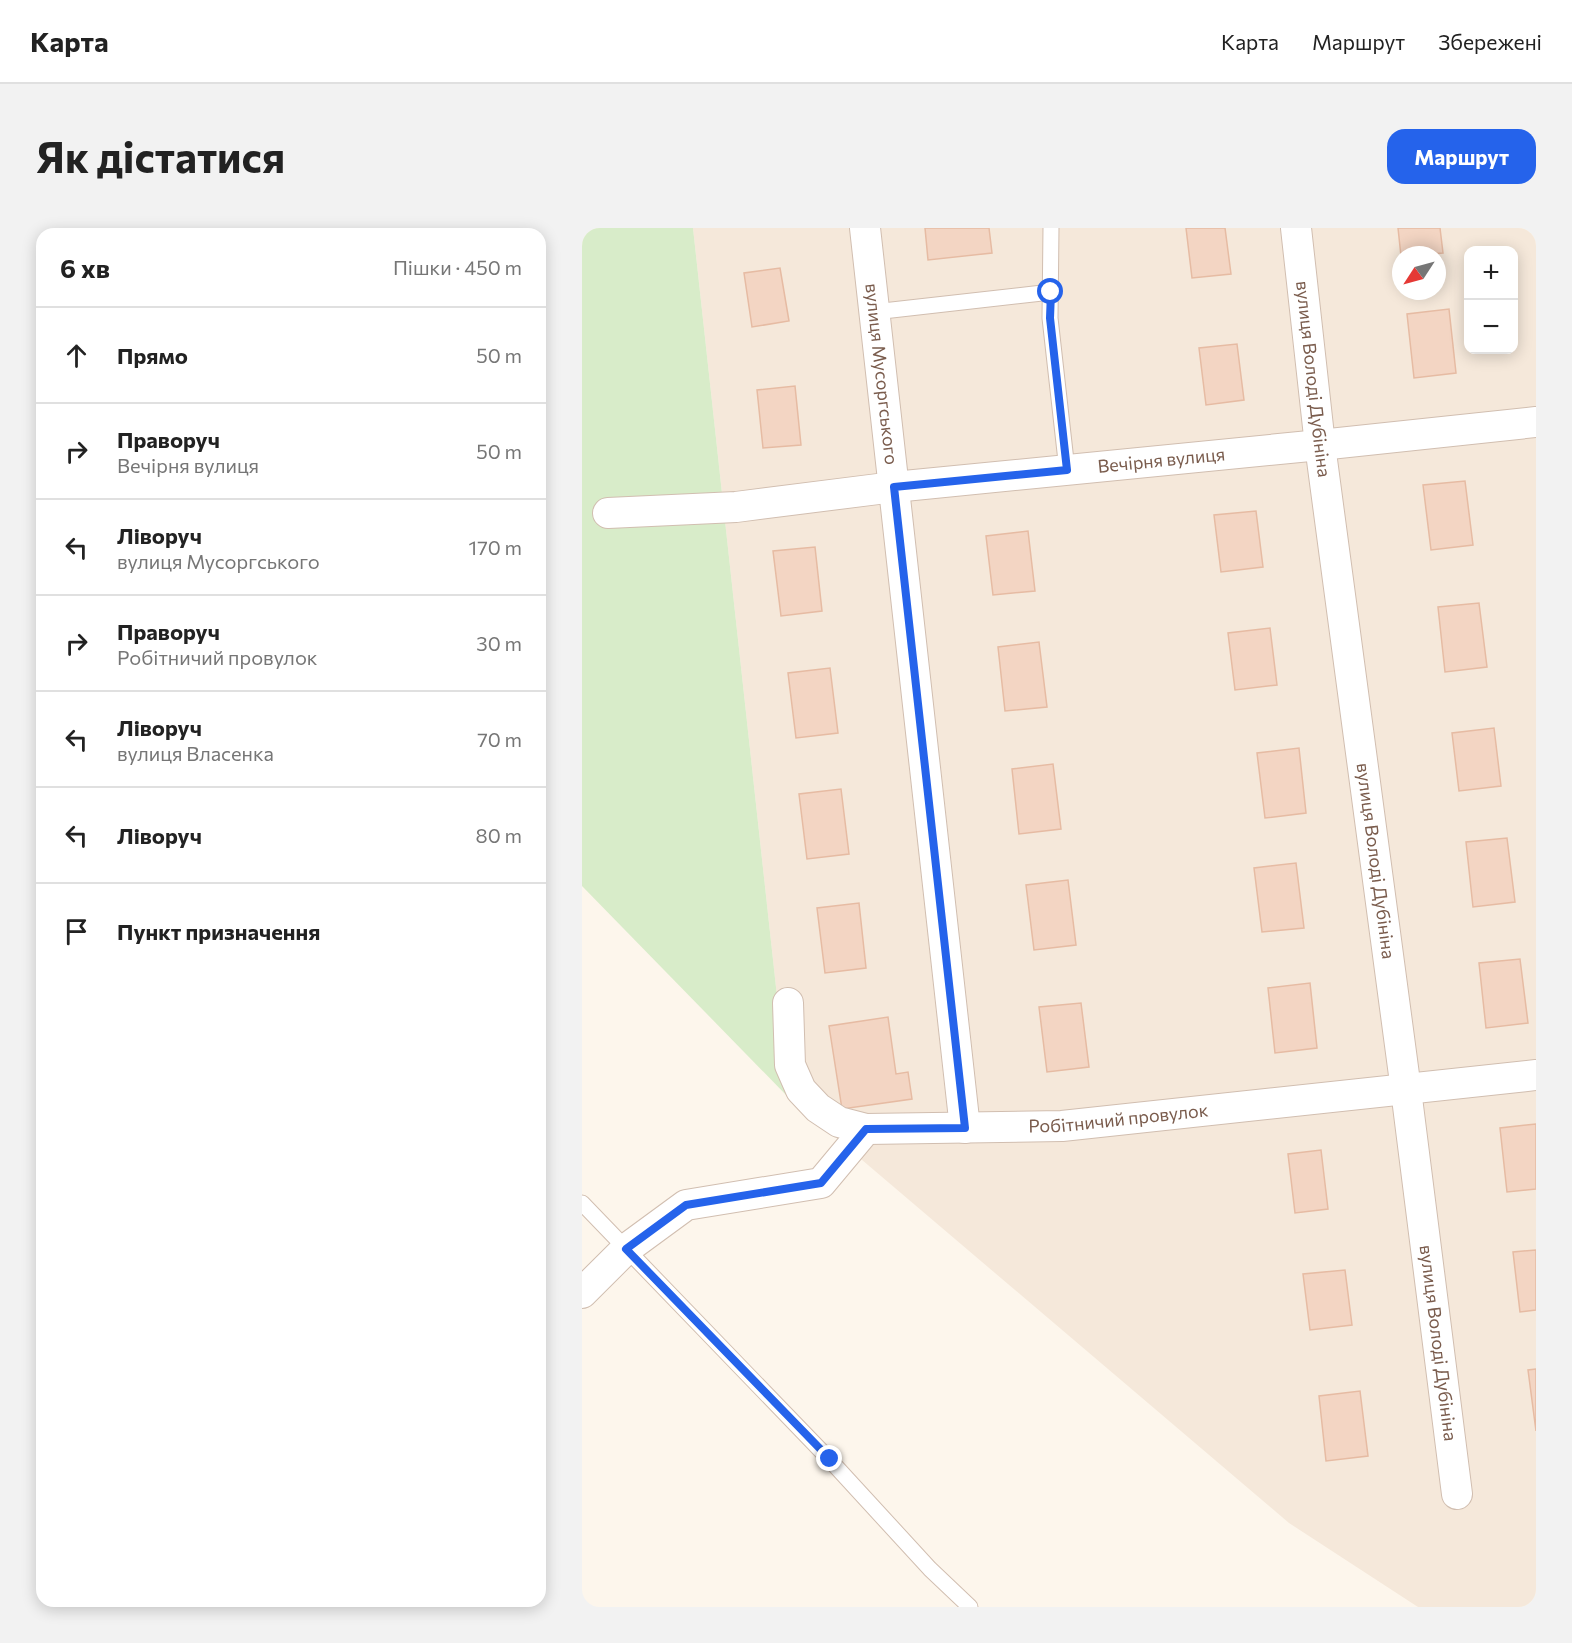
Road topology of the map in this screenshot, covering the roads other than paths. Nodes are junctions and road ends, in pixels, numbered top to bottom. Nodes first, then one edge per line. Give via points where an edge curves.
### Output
1 (865, 228) edge
2 (1051, 228) edge
3 (1296, 228) edge
4 (1051, 292) junction
5 (874, 312) junction
6 (1536, 422) edge
7 (1320, 445) junction
8 (1067, 470) junction
9 (894, 487) junction
10 (608, 513) dead end
11 (788, 1003) dead end
12 (1536, 1075) edge
13 (1406, 1090) junction
14 (965, 1128) junction
15 (866, 1129) junction
16 (582, 1203) edge
17 (626, 1249) junction
18 (582, 1293) edge
19 (1457, 1494) dead end
20 (970, 1607) edge

1 - 5 street, вулиця Мусоргського
2 - 4 lane
3 - 7 street, вулиця Володі Дубініна
4 - 5 lane
4 - 8 lane via 1050,318
5 - 9 street, вулиця Мусоргського
6 - 7 street, Вечірня вулиця
7 - 8 street, Вечірня вулиця
7 - 13 street, вулиця Володі Дубініна
8 - 9 street, Вечірня вулиця
9 - 10 street, Вечірня вулиця via 735,507
9 - 14 street, вулиця Мусоргського
11 - 15 street, Робітничий провулок via 790,1065 801,1090 839,1122
12 - 13 street, Робітничий провулок
13 - 14 street, Робітничий провулок via 1062,1126
13 - 19 street, вулиця Володі Дубініна
14 - 15 street, Робітничий провулок
15 - 17 street via 821,1183 686,1205
16 - 17 lane
17 - 18 street
17 - 20 lane

